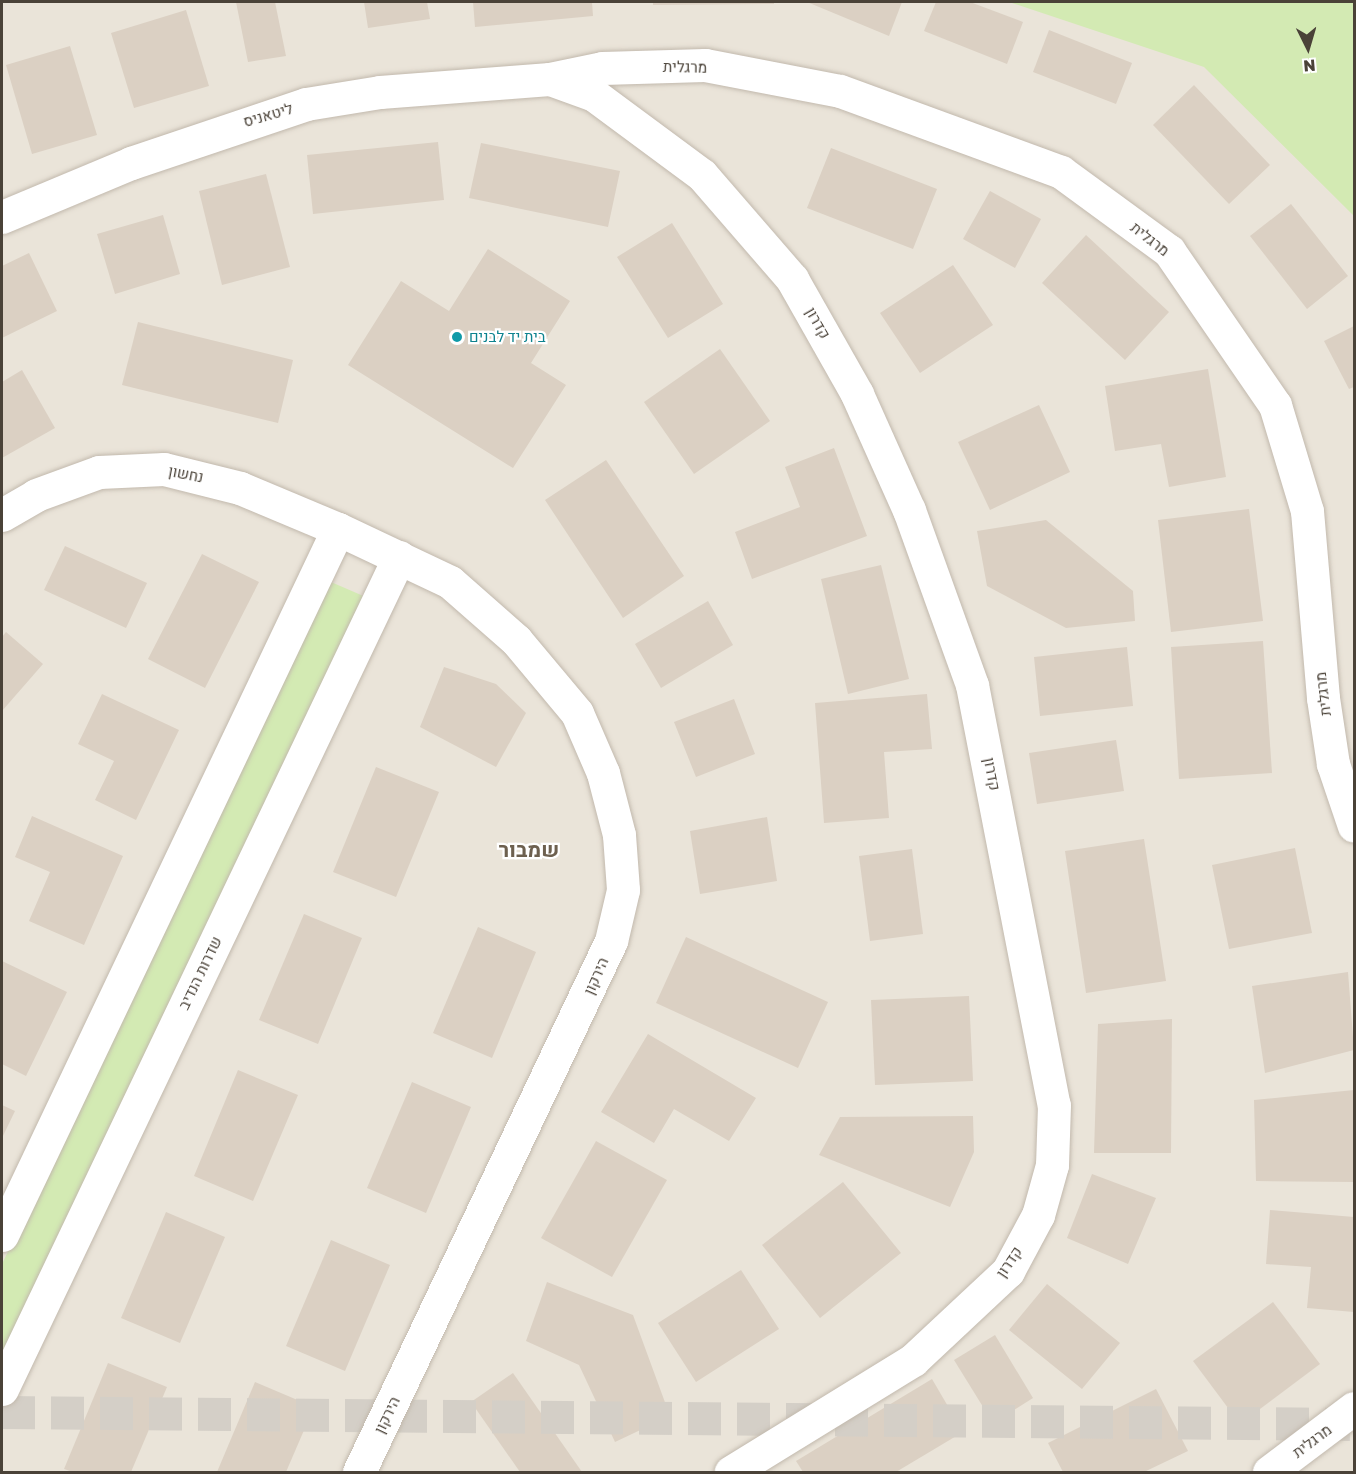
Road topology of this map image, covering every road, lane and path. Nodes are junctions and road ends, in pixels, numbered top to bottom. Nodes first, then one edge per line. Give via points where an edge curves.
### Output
1 (550, 79) junction
2 (2, 217) edge
3 (2, 514) edge
4 (338, 529) junction
5 (368, 542) joint
6 (399, 557) junction
7 (1354, 826) edge
8 (2, 1235) edge
9 (2, 1389) edge
10 (1354, 1408) edge
11 (359, 1473) edge
12 (731, 1473) edge
13 (1269, 1473) edge

1 - 2 street, ליטאניס via 380,92 306,104 131,163
1 - 7 street, מרגלית via 602,68 705,65 840,91 1061,172 1169,251 1275,405 1307,511 1324,709 1333,765
1 - 12 street, קדרון via 594,94 702,175 792,279 857,394 944,596 972,685 1054,1105 1052,1165 1038,1215 1008,1270 914,1360
3 - 4 street, נחשון via 36,495 99,472 164,469 240,488
4 - 5 street, נחשון
4 - 8 street
5 - 6 street, הירקון
6 - 9 street, שדרות הנדיב
6 - 11 street, הירקון via 450,582 516,640 577,713 603,773 619,835 623,890 612,941 595,979
10 - 13 street, מרגלית

